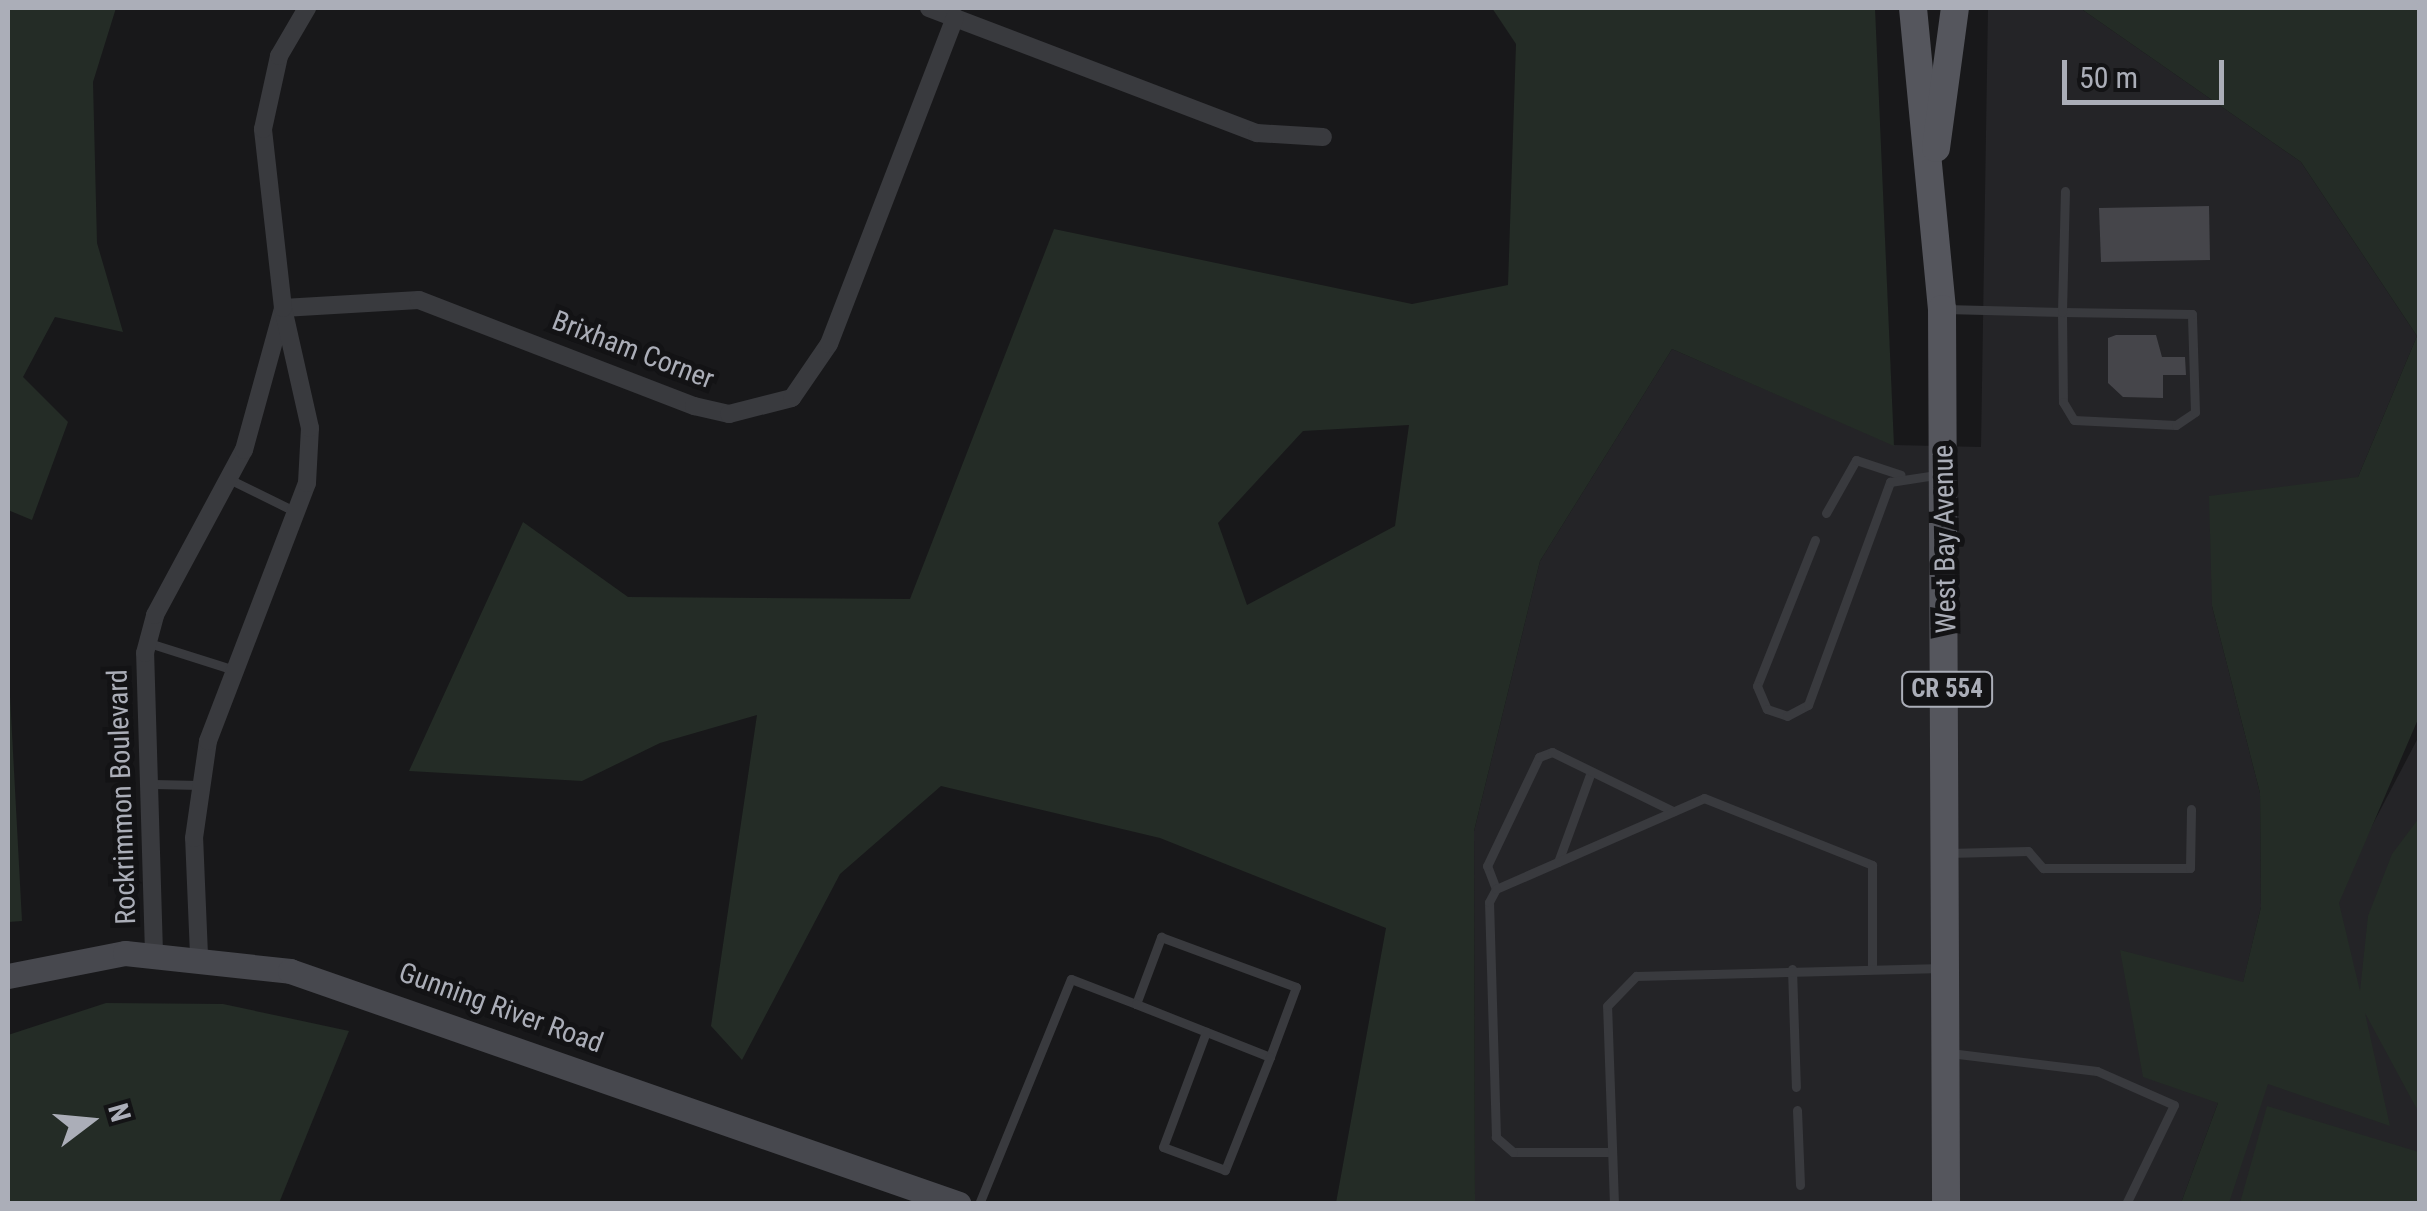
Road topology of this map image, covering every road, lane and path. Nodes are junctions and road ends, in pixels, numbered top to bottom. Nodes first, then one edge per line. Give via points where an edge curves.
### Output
1 (307, 8) edge
2 (929, 8) edge
3 (1913, 8) edge
4 (1955, 8) edge
5 (955, 17) junction
6 (1323, 137) dead end
7 (1932, 174) junction
8 (2065, 191) dead end
9 (282, 308) junction
10 (1942, 309) junction
11 (2062, 312) junction
12 (1901, 475) junction
13 (1944, 475) junction
14 (228, 479) junction
15 (1826, 512) dead end
16 (298, 513) junction
17 (1815, 540) dead end
18 (148, 642) junction
19 (237, 671) junction
20 (1592, 772) junction
21 (152, 784) junction
22 (200, 785) junction
23 (2191, 809) dead end
24 (1673, 812) junction
25 (1948, 853) junction
26 (1558, 862) junction
27 (1496, 889) junction
28 (154, 953) junction
29 (199, 955) junction
30 (1792, 968) junction
31 (1872, 968) junction
32 (1948, 968) junction
33 (8, 976) edge
34 (1136, 1004) junction
35 (1206, 1032) junction
36 (1947, 1053) junction
37 (1270, 1057) junction
38 (1796, 1087) dead end
39 (1797, 1110) dead end
40 (1612, 1152) junction
41 (1800, 1185) dead end
42 (959, 1204) edge
43 (979, 1204) edge
44 (1614, 1204) edge
45 (1946, 1204) edge
46 (2126, 1204) edge

1 - 9 street, Rockrimmon Boulevard via 279,56 263,129
2 - 5 street
3 - 7 main road, West Bay Avenue / CR 554
4 - 7 main road, West Bay Avenue / CR 554
5 - 6 street via 1257,133
5 - 9 street, Brixham Corner via 829,344 792,398 729,414 694,406 418,300
7 - 10 main road, West Bay Avenue / CR 554
8 - 11 lane
9 - 14 street, Rockrimmon Boulevard via 266,387
9 - 16 street, Rockrimmon Boulevard via 310,428
10 - 11 lane
10 - 13 main road, West Bay Avenue / CR 554
11 - 11 lane via 2062,402 2074,420 2186,421 2198,396 2198,328 2180,308
12 - 13 lane
12 - 15 lane via 1856,460
12 - 17 lane via 1885,492 1808,705 1786,716 1766,708 1758,686
13 - 25 main road, West Bay Avenue / CR 554
14 - 16 lane
14 - 18 street, Rockrimmon Boulevard
16 - 19 street, Rockrimmon Boulevard
18 - 19 lane
18 - 21 street, Rockrimmon Boulevard
19 - 22 street, Rockrimmon Boulevard
20 - 24 lane
20 - 26 lane
20 - 27 lane via 1552,752 1539,757 1487,866
21 - 22 lane
21 - 28 street, Rockrimmon Boulevard
22 - 29 street, Rockrimmon Boulevard
23 - 25 lane via 2190,868 2043,868 2028,851
24 - 26 lane
24 - 31 lane via 1704,798 1872,866
25 - 32 main road, West Bay Avenue / CR 554
26 - 27 lane
27 - 40 lane via 1489,902 1496,1138 1513,1152
28 - 29 street, Gunning River Road
28 - 33 street, Gunning River Road
29 - 42 street, Gunning River Road via 364,991
30 - 31 lane
30 - 38 lane
30 - 40 lane via 1658,969 1620,988 1606,1020
31 - 32 lane
32 - 36 main road, West Bay Avenue / CR 554
34 - 35 lane
34 - 37 lane via 1162,937 1296,986
34 - 43 lane via 1072,979
35 - 37 lane
35 - 37 lane via 1162,1147 1225,1170
36 - 45 main road, West Bay Avenue / CR 554
36 - 46 lane via 2097,1072 2174,1105
39 - 41 lane
40 - 44 lane

